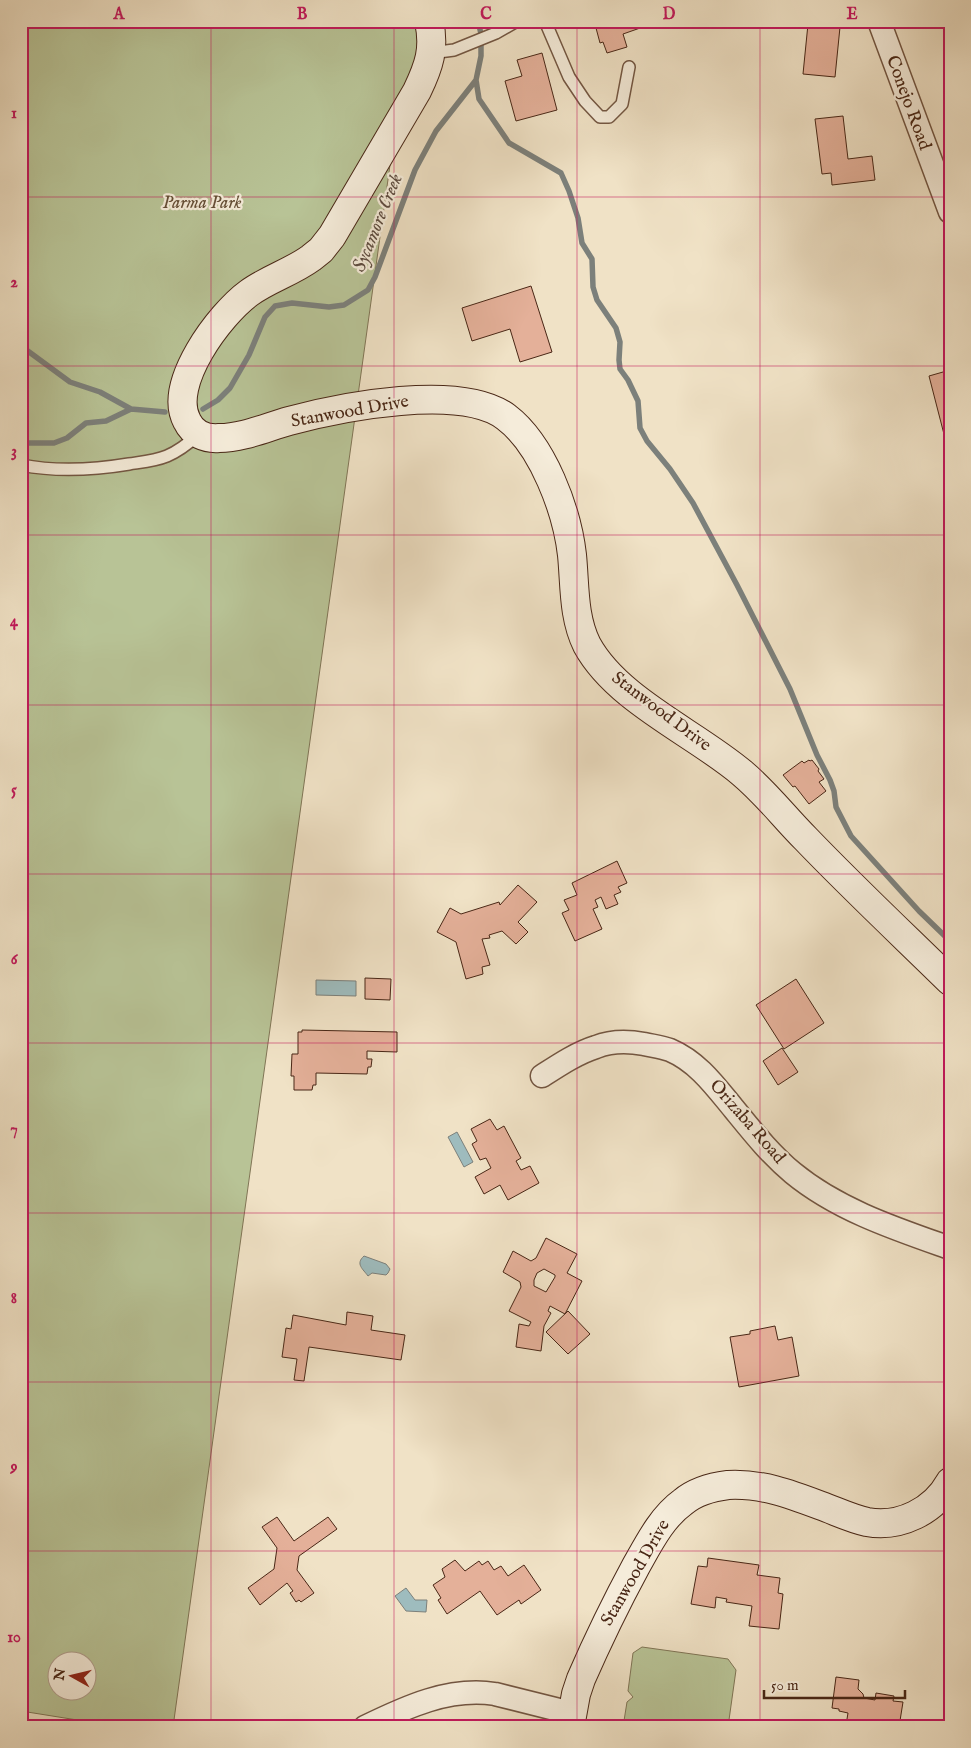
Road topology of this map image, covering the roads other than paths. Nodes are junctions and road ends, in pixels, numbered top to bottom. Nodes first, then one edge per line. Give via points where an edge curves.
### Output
1 (429, 21) edge
2 (517, 21) edge
3 (545, 21) edge
4 (878, 21) edge
5 (442, 51) junction
6 (629, 67) dead end
7 (950, 212) edge
8 (199, 434) junction
9 (21, 465) edge
10 (950, 981) edge
11 (542, 1076) dead end
12 (950, 1248) edge
13 (950, 1482) edge
14 (570, 1720) edge
15 (365, 1727) edge

1 - 5 main road via 432,41
2 - 5 lane via 496,33
3 - 6 lane via 569,76 600,117 609,117 622,104
4 - 7 street, Conejo Road
5 - 8 main road via 425,73 326,244 302,265 245,296 228,311 202,347 188,379 183,405 187,421
8 - 9 lane via 174,452 149,461 68,470
8 - 10 main road, Stanwood Drive via 208,438 226,438 314,415 419,400 476,403 508,418 533,448 555,492 572,554 580,627 598,662 634,696 758,787
11 - 12 street, Orizaba Road via 582,1052 609,1043 637,1042 669,1050 708,1077 763,1145 794,1174 861,1214
13 - 14 main road, Stanwood Drive via 929,1507 910,1517 885,1523 866,1522 791,1494 754,1486 720,1486 691,1496 670,1513 624,1588 588,1664
14 - 15 street via 484,1692 456,1693 422,1702

